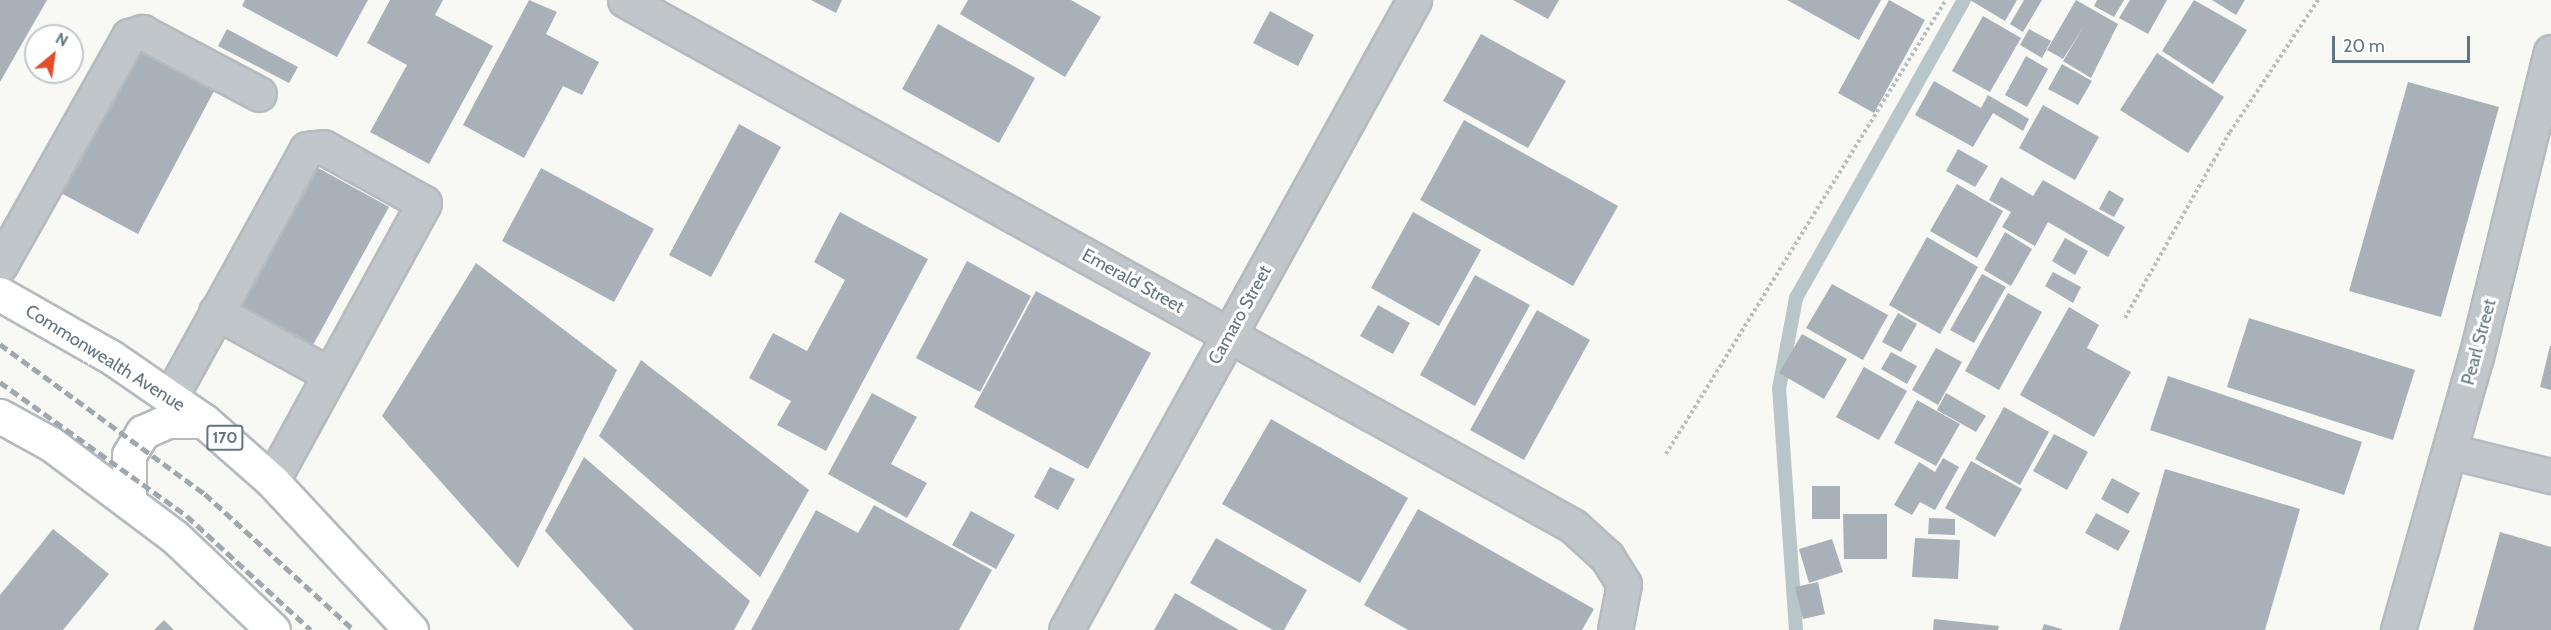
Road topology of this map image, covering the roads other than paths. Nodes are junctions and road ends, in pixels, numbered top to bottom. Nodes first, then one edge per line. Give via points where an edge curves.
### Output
1 (625, 0) edge
2 (1414, 0) edge
3 (2551, 52) edge
4 (259, 94) dead end
5 (0, 265) edge
6 (0, 294) edge
7 (216, 312) junction
8 (1230, 334) junction
9 (133, 372) junction
10 (330, 374) junction
11 (171, 396) junction
12 (0, 416) edge
13 (204, 421) junction
14 (2448, 451) junction
15 (66, 455) junction
16 (2551, 476) edge
17 (272, 481) junction
18 (129, 502) junction
19 (273, 630) edge
20 (411, 630) edge
21 (1066, 630) edge
22 (1615, 630) edge
23 (2398, 630) edge

1 - 8 street, Emerald Street
2 - 8 street, Camaro Street
3 - 14 street, Pearl Street
4 - 5 street via 142,32 129,36
6 - 9 main road, Commonwealth Avenue / 170
7 - 10 street
7 - 10 street via 307,149 323,147 424,203
7 - 11 street
8 - 21 street, Camaro Street
8 - 22 street, Emerald Street via 1573,526 1606,557 1624,584
9 - 11 main road, Commonwealth Avenue / 170
9 - 15 main road via 142,401 132,432 105,452
10 - 17 street
11 - 13 main road, Commonwealth Avenue / 170
12 - 15 main road
13 - 17 main road, Commonwealth Avenue / 170
13 - 18 main road via 168,421 143,432 129,455
14 - 16 street
14 - 23 street, Pearl Street
15 - 18 main road
17 - 20 main road, Commonwealth Avenue / 170
18 - 19 main road via 207,565

